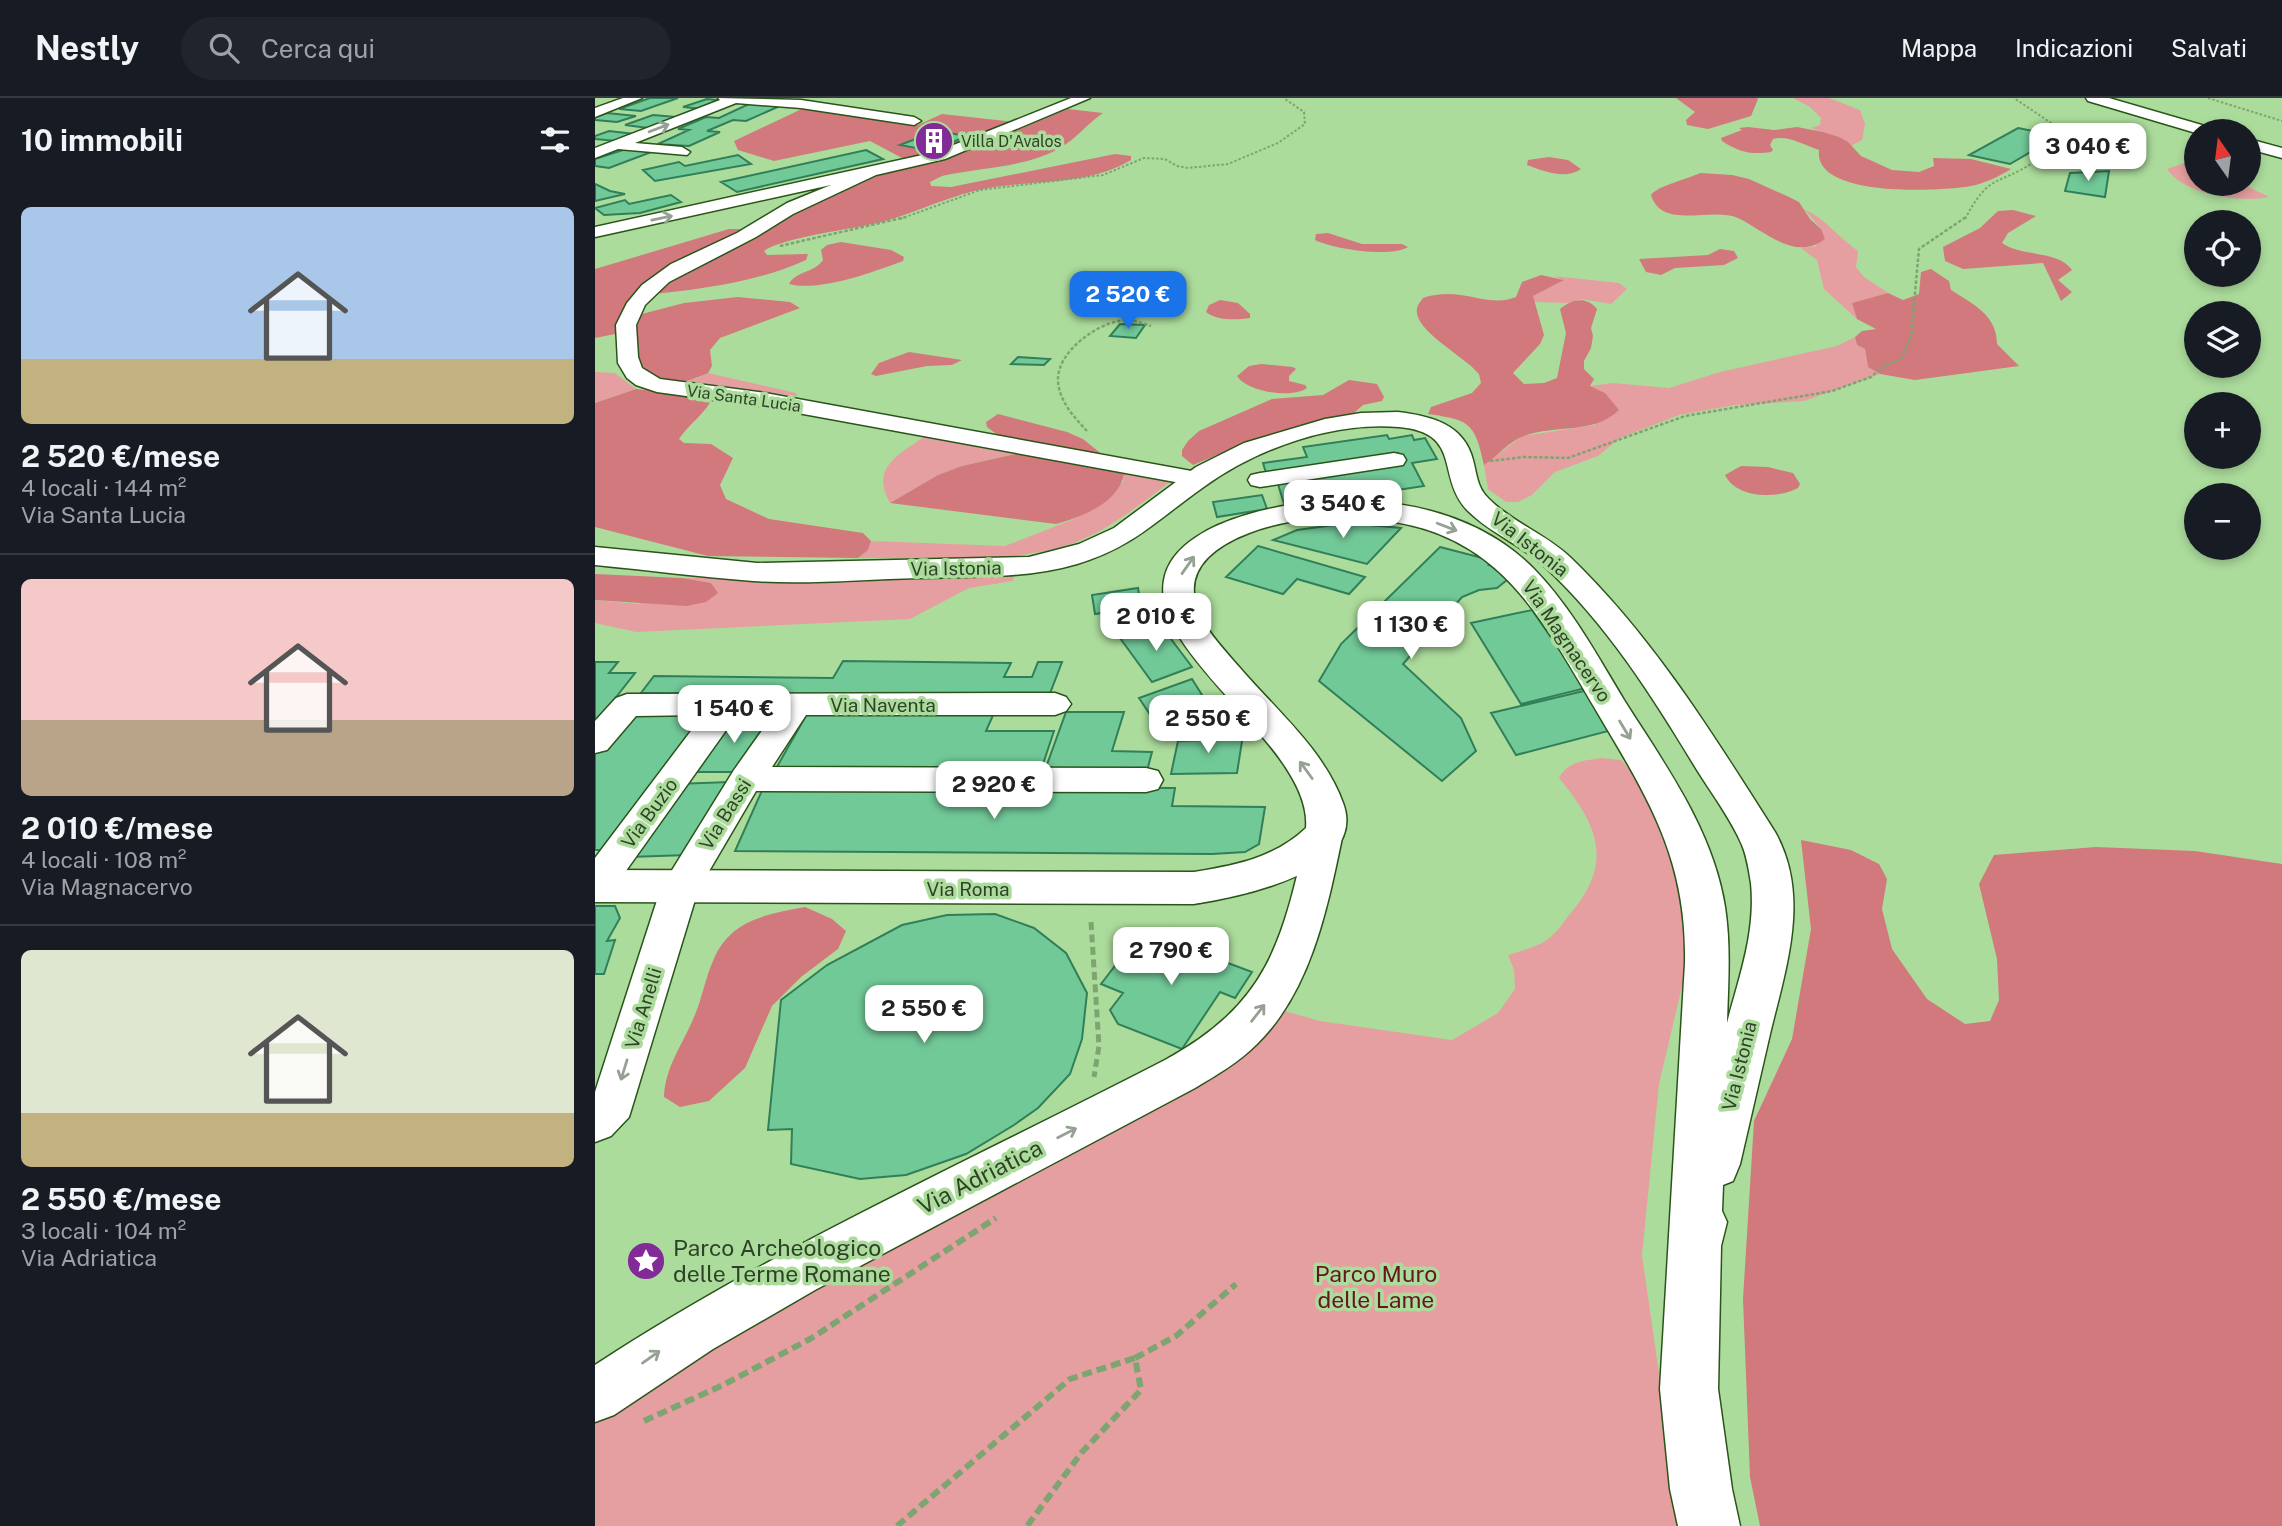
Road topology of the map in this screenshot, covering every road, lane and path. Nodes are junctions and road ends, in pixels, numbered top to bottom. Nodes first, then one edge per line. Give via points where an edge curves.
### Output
1 (635, 98) edge
2 (725, 98) edge
3 (1083, 98) edge
4 (2014, 98) edge
5 (2093, 98) edge
6 (2208, 98) edge
7 (734, 99) edge
8 (1285, 99) edge
9 (807, 101) edge
10 (595, 113) edge
11 (914, 121) dead end
12 (2282, 121) edge
13 (2184, 125) edge
14 (595, 143) edge
15 (615, 145) junction
16 (2261, 147) edge
17 (682, 152) dead end
18 (595, 153) edge
19 (2282, 153) edge
20 (870, 171) junction
21 (595, 220) edge
22 (617, 228) junction
23 (595, 232) edge
24 (775, 247) dead end
25 (1151, 326) dead end
26 (1394, 460) dead end
27 (1112, 464) junction
28 (1197, 478) junction
29 (1260, 480) dead end
30 (1471, 497) junction
31 (595, 543) edge
32 (595, 556) edge
33 (656, 561) junction
34 (1055, 704) dead end
35 (727, 706) junction
36 (796, 706) junction
37 (595, 742) edge
38 (746, 779) junction
39 (1146, 780) dead end
40 (1325, 833) junction
41 (1245, 879) junction
42 (595, 886) edge
43 (680, 888) junction
44 (1089, 890) junction
45 (1307, 906) junction
46 (1099, 1046) dead end
47 (595, 1121) edge
48 (1000, 1216) dead end
49 (1695, 1246) junction
50 (1236, 1284) dead end
51 (1135, 1358) junction
52 (595, 1396) edge
53 (634, 1425) dead end
54 (897, 1526) edge
55 (1027, 1526) edge
56 (1709, 1526) edge

1 - 10 street
2 - 7 street
3 - 20 street, Via Santa Lucia via 959,150
4 - 30 path via 2069,135 2033,163 1996,179 1979,192 1964,221 1919,249 1911,337 1901,359 1871,377 1832,391 1685,416 1567,458 1493,459 1476,479 1482,492
5 - 13 street
6 - 12 path
7 - 9 street
15 -> 7 street
8 - 24 path via 1304,112 1305,124 1277,144 1235,162 1188,168 1148,157 1103,175 981,190 895,220
9 - 11 street
14 - 15 street
15 - 17 street
15 - 18 street
16 - 19 street
22 -> 20 street, Via Santa Lucia
20 - 27 street, Via Santa Lucia via 787,210 657,283 627,320 631,372 657,386 765,400
21 - 22 street
22 - 23 street, Via Santa Lucia
25 - 27 path via 1121,321 1100,325 1077,344 1061,366 1058,378 1068,409 1112,457
26 - 29 street
27 - 28 street, Via Santa Lucia
28 - 30 street, Via Istonia via 1290,436 1366,421 1402,420 1431,426 1446,436 1460,457
28 - 33 street, Via Istonia via 1126,533 1067,559 1029,566 757,572
30 - 49 street, Via Istonia via 1558,562 1639,656 1761,842 1771,870 1772,934
31 - 33 street
32 - 33 street, Via Istonia
34 - 36 street, Via Naventa
35 - 36 street, Via Naventa
35 - 37 street, Via Naventa via 627,705
35 - 42 street, Via Buzio
36 - 38 street, Via Bassi
38 - 39 street
38 - 43 street, Via Bassi
40 - 41 street, Via Roma via 1288,865
40 - 45 street, Via Adriatica
40 -> 49 street, Via Magnacervo via 1324,803 1317,786 1283,738 1199,641 1178,603 1179,579 1193,556 1223,534 1290,514 1370,509 1456,530 1506,559 1553,615 1649,771 1692,855 1702,894 1707,947
41 - 44 street, Via Roma via 1194,888
41 - 45 street via 1297,881
42 - 43 street, Via Roma
43 - 44 street, Via Roma
43 -> 47 street, Via Anelli via 614,1102
44 - 46 path
52 -> 45 street, Via Adriatica via 665,1348 779,1281 1178,1075 1223,1046 1269,999
48 - 53 path via 810,1339
49 - 56 street, Via Istonia via 1689,1389
50 - 51 path via 1175,1336
51 - 54 path via 1070,1379
51 - 55 path via 1141,1391 1082,1452

